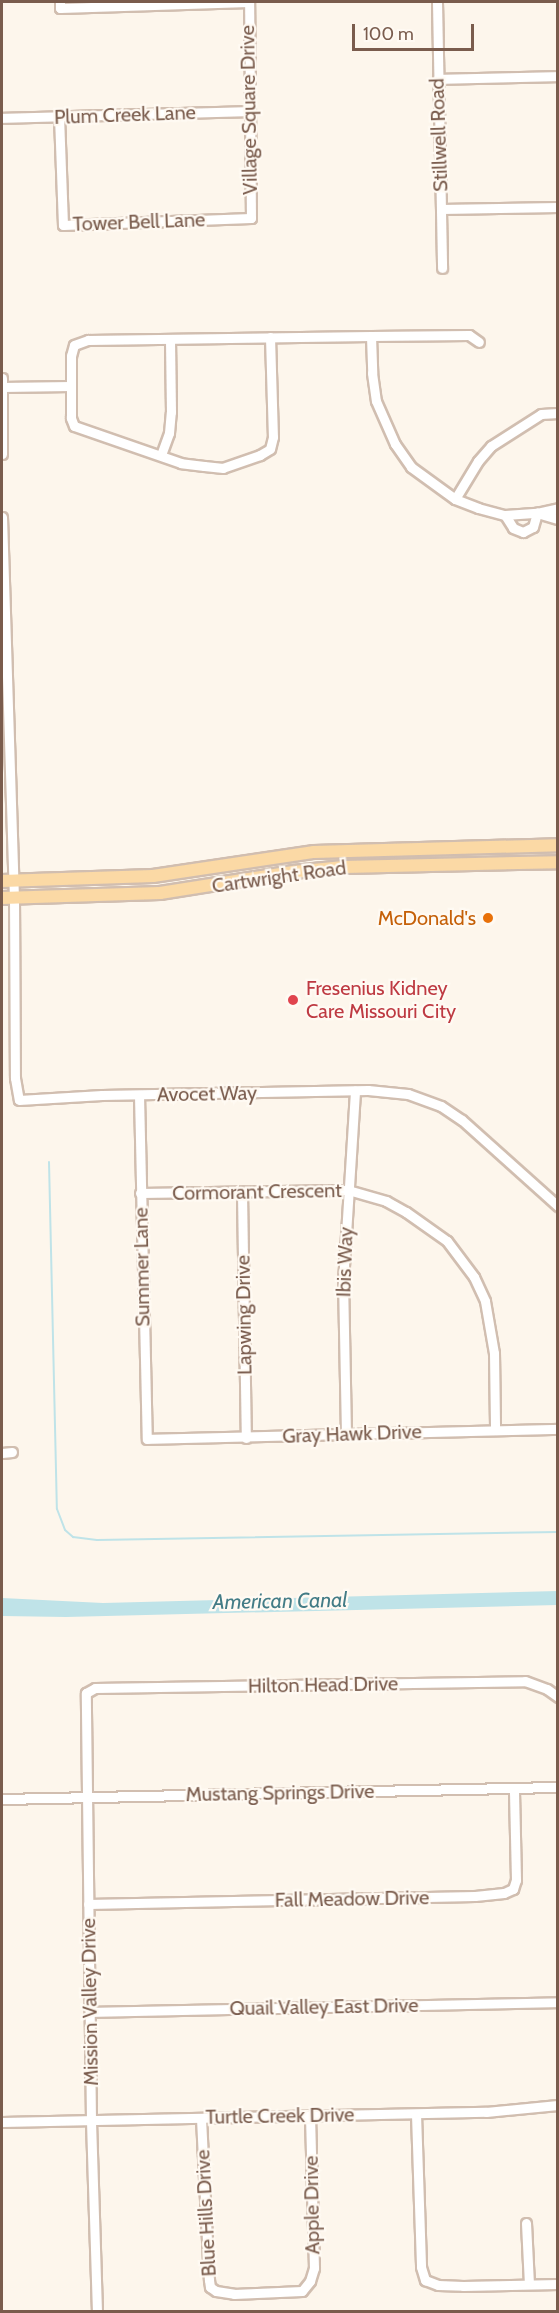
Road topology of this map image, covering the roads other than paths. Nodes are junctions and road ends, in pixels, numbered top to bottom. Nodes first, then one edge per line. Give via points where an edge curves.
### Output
1 (249, 2) edge
2 (436, 2) edge
3 (60, 5) edge
4 (558, 76) edge
5 (438, 79) junction
6 (248, 111) junction
7 (59, 116) junction
8 (2, 118) edge
9 (558, 207) edge
10 (441, 209) junction
11 (251, 218) joint
12 (442, 268) dead end
13 (371, 336) junction
14 (270, 337) junction
15 (170, 339) junction
16 (479, 342) dead end
17 (2, 378) edge
18 (71, 386) junction
19 (2, 387) edge
20 (558, 413) edge
21 (2, 454) edge
22 (160, 455) junction
23 (455, 499) junction
24 (558, 508) edge
25 (537, 513) junction
26 (506, 515) junction
27 (2, 517) edge
28 (558, 519) edge
29 (558, 845) edge
30 (446, 848) junction
31 (342, 851) junction
32 (558, 862) edge
33 (447, 865) junction
34 (344, 867) junction
35 (198, 871) junction
36 (6, 881) edge
37 (201, 888) junction
38 (8, 898) edge
39 (355, 1090) junction
40 (139, 1095) junction
41 (348, 1190) junction
42 (140, 1193) junction
43 (242, 1193) junction
44 (558, 1206) edge
45 (495, 1429) junction
46 (558, 1429) edge
47 (346, 1435) junction
48 (147, 1438) joint
49 (246, 1438) junction
50 (12, 1452) dead end
51 (2, 1453) edge
52 (86, 1693) joint
53 (558, 1697) edge
54 (558, 1787) edge
55 (514, 1789) junction
56 (87, 1797) junction
57 (2, 1799) edge
58 (88, 1904) junction
59 (558, 2002) edge
60 (91, 2012) junction
61 (558, 2105) edge
62 (416, 2114) junction
63 (310, 2115) junction
64 (201, 2118) junction
65 (91, 2120) junction
66 (2, 2122) edge
67 (526, 2223) dead end
68 (529, 2284) junction
69 (558, 2284) edge
70 (301, 2291) joint
71 (97, 2312) edge

1 - 3 street
1 - 6 street, Village Square Drive
2 - 5 street, Stillwell Road
4 - 5 street
5 - 10 street, Stillwell Road
6 - 7 street, Plum Creek Lane
6 - 11 street, Village Square Drive
7 - 8 street, Plum Creek Lane
7 - 11 street, Tower Bell Lane via 63,225
9 - 10 street
10 - 12 street, Stillwell Road
13 - 14 street
13 - 16 street via 469,335
13 - 23 street via 376,400 395,444 411,467
14 - 15 street
14 - 22 street via 270,450 223,468 181,463
15 - 18 street via 88,340 74,345
15 - 22 street via 171,412 169,433
17 - 19 street
18 - 19 street
18 - 22 street via 74,426
19 - 21 street
20 - 23 street via 541,414 491,446
23 - 26 street
24 - 25 street
25 - 26 street
25 - 26 street via 533,527 523,532 513,528
25 - 28 street
27 - 36 street
29 - 30 main road, Cartwright Road
30 - 31 main road, Cartwright Road
30 - 33 main road
31 - 34 main road
31 - 35 main road, Cartwright Road via 284,856
32 - 33 main road, Cartwright Road
33 - 34 main road, Cartwright Road
34 - 37 main road, Cartwright Road
35 - 36 main road, Cartwright Road
35 - 37 main road
36 - 38 street
37 - 38 main road, Cartwright Road
38 - 40 street, Avocet Way via 19,1100
39 - 40 street, Avocet Way
39 - 41 street, Ibis Way
39 - 44 street, Avocet Way via 408,1094 441,1106
40 - 42 street, Summer Lane
41 - 43 street, Cormorant Crescent
41 - 45 street, Cormorant Crescent via 386,1201 431,1228 447,1241 474,1277 491,1325
41 - 47 street, Ibis Way via 343,1282
42 - 43 street, Cormorant Crescent
42 - 48 street, Summer Lane
43 - 49 street, Lapwing Drive
45 - 46 street, Gray Hawk Drive
45 - 47 street, Gray Hawk Drive
47 - 49 street, Gray Hawk Drive
48 - 49 street, Gray Hawk Drive
50 - 51 street
52 - 53 street, Hilton Head Drive via 95,1688 525,1681
52 - 56 street, Mission Valley Drive
54 - 55 street, Mustang Springs Drive
55 - 56 street, Mustang Springs Drive
55 - 58 street, Fall Meadow Drive via 516,1880 513,1889 504,1893
56 - 57 street, Mustang Springs Drive
56 - 58 street, Mission Valley Drive
58 - 60 street, Mission Valley Drive
59 - 60 street, Quail Valley East Drive
60 - 65 street, Mission Valley Drive
61 - 62 street, Turtle Creek Drive
62 - 63 street, Turtle Creek Drive
62 - 68 street via 424,2280 463,2286
63 - 64 street, Turtle Creek Drive
63 - 70 street, Apple Drive via 314,2268 310,2282
64 - 65 street, Turtle Creek Drive
64 - 70 street, Blue Hills Drive via 210,2287 216,2292 234,2294
65 - 66 street, Turtle Creek Drive
65 - 71 street, Mission Valley Drive
67 - 68 street
68 - 69 street

